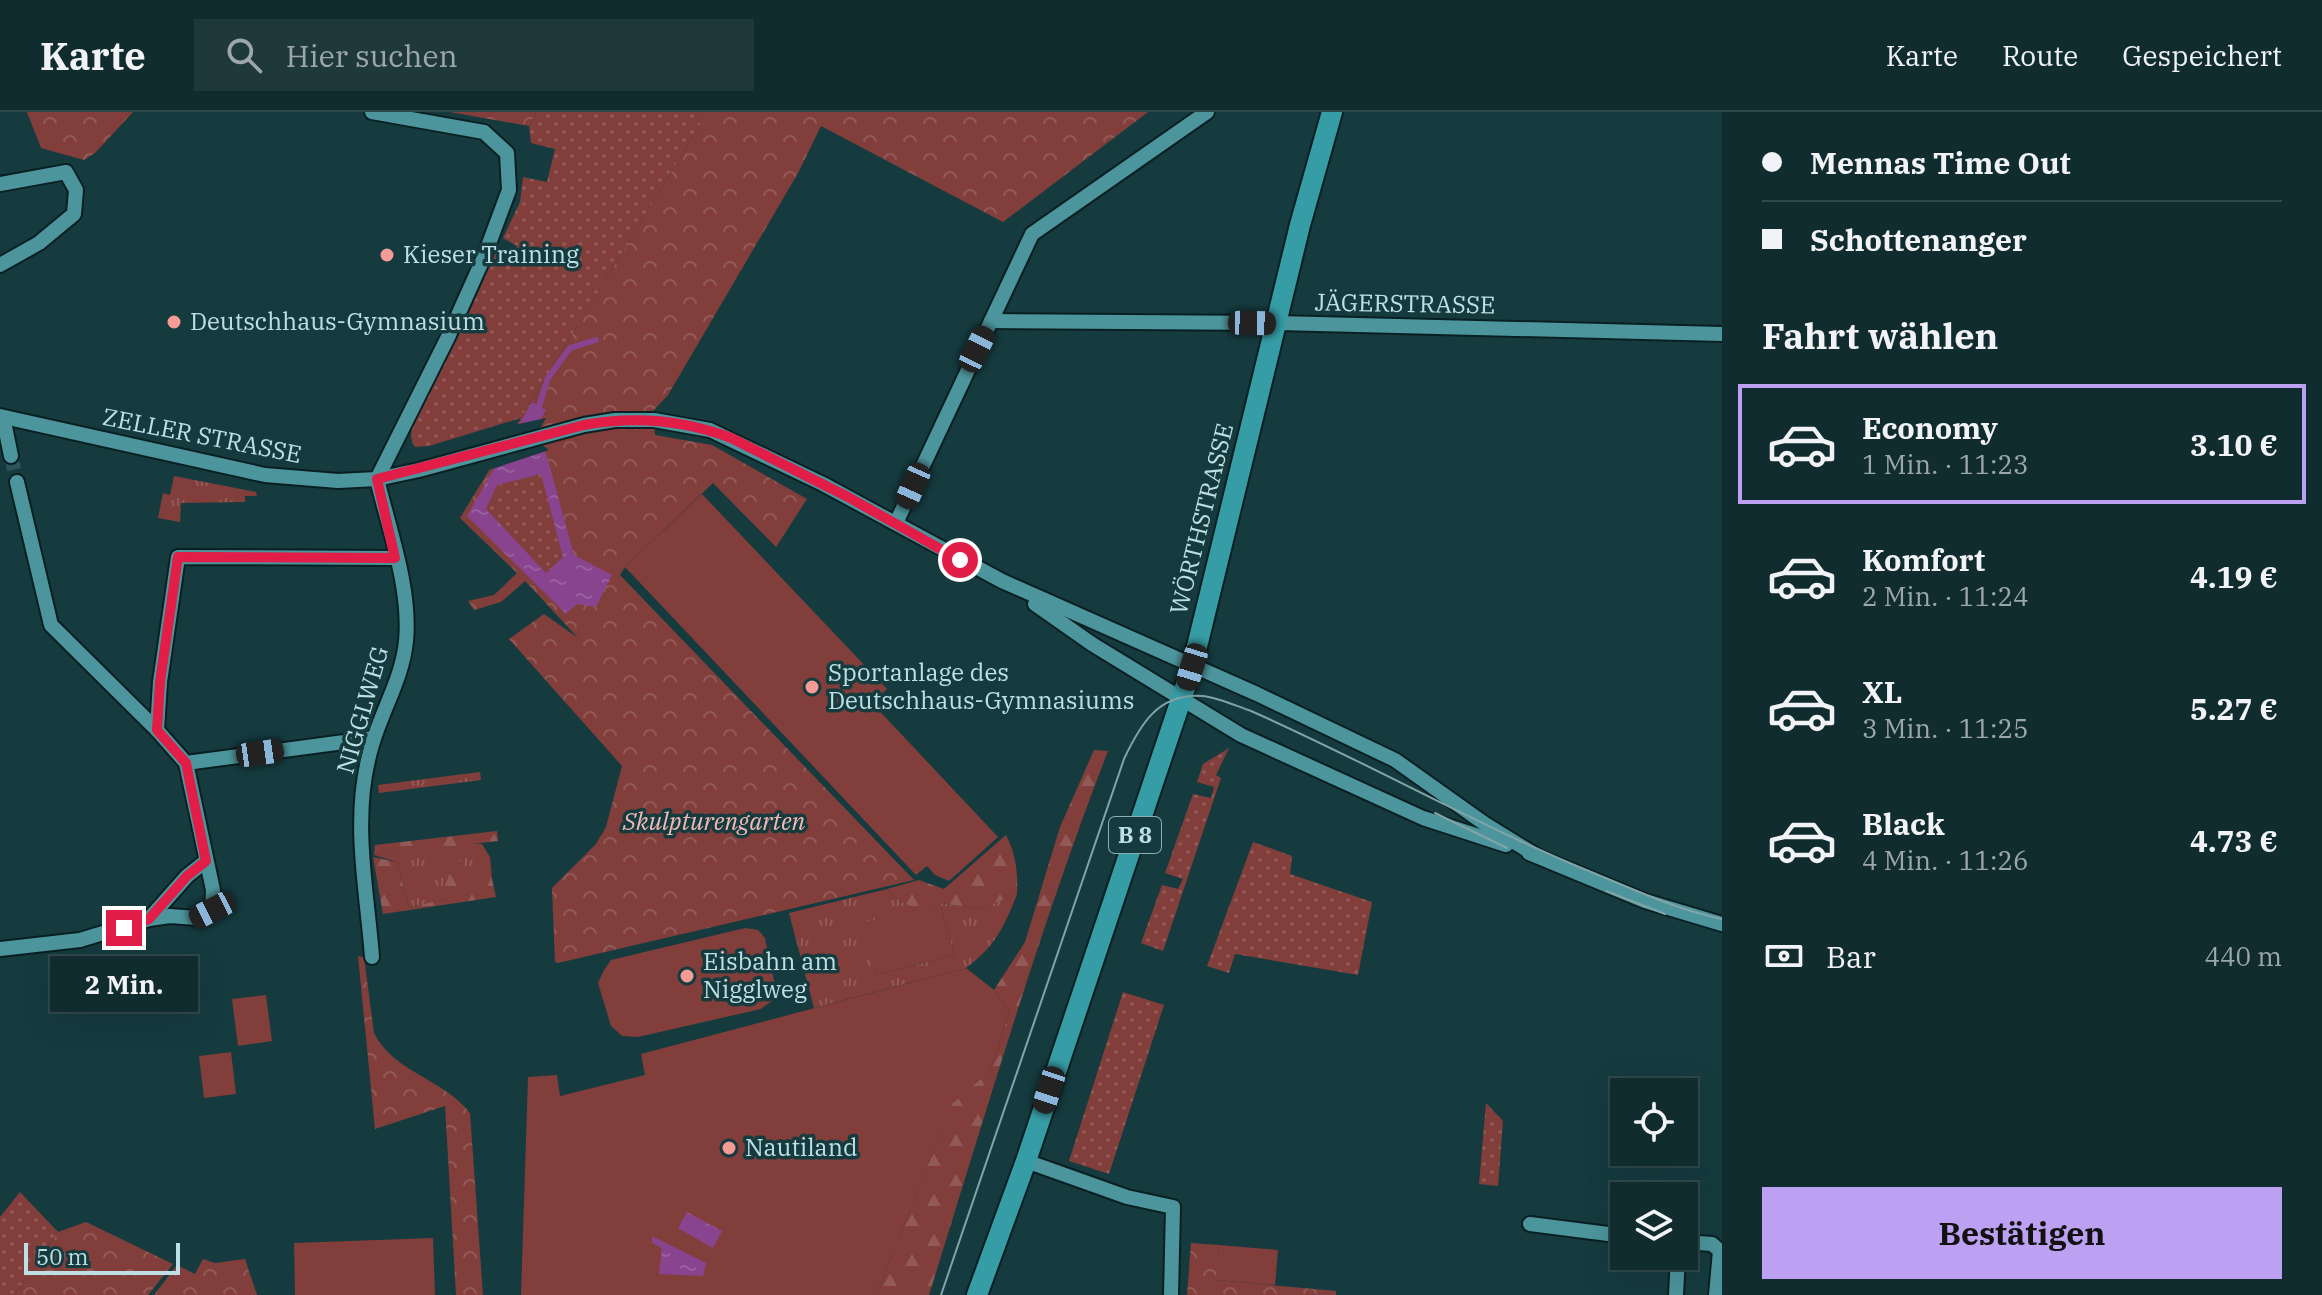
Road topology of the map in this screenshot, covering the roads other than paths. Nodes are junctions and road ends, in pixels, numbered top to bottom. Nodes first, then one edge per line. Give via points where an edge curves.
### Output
1 (372, 112) edge
2 (1207, 112) edge
3 (1332, 112) edge
4 (0, 184) edge
5 (0, 265) edge
6 (991, 321) junction
7 (1278, 323) junction
8 (1722, 334) edge
9 (1, 416) edge
10 (11, 456) tunnel mouth
11 (377, 479) junction
12 (17, 482) tunnel mouth
13 (896, 523) junction
14 (395, 558) junction
15 (1002, 581) junction
16 (1192, 667) junction
17 (1182, 698) junction
18 (157, 730) junction
19 (374, 738) junction
20 (186, 763) junction
21 (1537, 856) junction
22 (206, 861) junction
23 (149, 919) junction
24 (1722, 924) edge
25 (0, 949) edge
26 (372, 957) dead end
27 (1026, 1161) junction
28 (1530, 1224) dead end
29 (1610, 1234) edge
30 (1698, 1243) edge
31 (1677, 1270) edge
32 (977, 1295) edge
33 (1171, 1295) edge
34 (1676, 1295) edge
35 (1716, 1295) edge

1 - 11 street via 484,132 507,153 509,190 449,335
2 - 6 street via 1032,234
3 - 7 main road, WÖRTHSTRASSE / B 8
4 - 5 street via 66,172 76,190 74,214 39,243
6 - 7 street, JÄGERSTRASSE
6 - 13 street
7 - 8 street, JÄGERSTRASSE
7 - 16 main road, WÖRTHSTRASSE / B 8
9 - 10 street
9 - 11 street, ZELLER STRASSE via 265,475
11 - 13 street, ZELLER STRASSE via 584,425 654,420 731,438
11 - 14 street, NIGGLWEG
12 - 18 street via 51,625
13 - 15 street, ZELLER STRASSE
14 - 18 street via 178,557
14 - 19 street, NIGGLWEG via 406,605 406,640 400,674
15 - 16 street
15 - 17 street
16 - 17 main road, WÖRTHSTRASSE / B 8
16 - 21 street via 1395,760
17 - 21 street via 1241,735 1423,818
17 - 27 main road, WÖRTHSTRASSE / B 8
18 - 20 street
19 - 20 street
19 - 26 street, NIGGLWEG via 360,821
20 - 22 street
21 - 24 street via 1645,901
22 - 23 street
22 - 23 street via 212,910 197,918
23 - 25 street via 85,939
27 - 32 main road, WÖRTHSTRASSE / B 8
27 - 33 street via 1127,1197 1173,1207
28 - 29 street
30 - 35 street via 1720,1251
31 - 34 street

